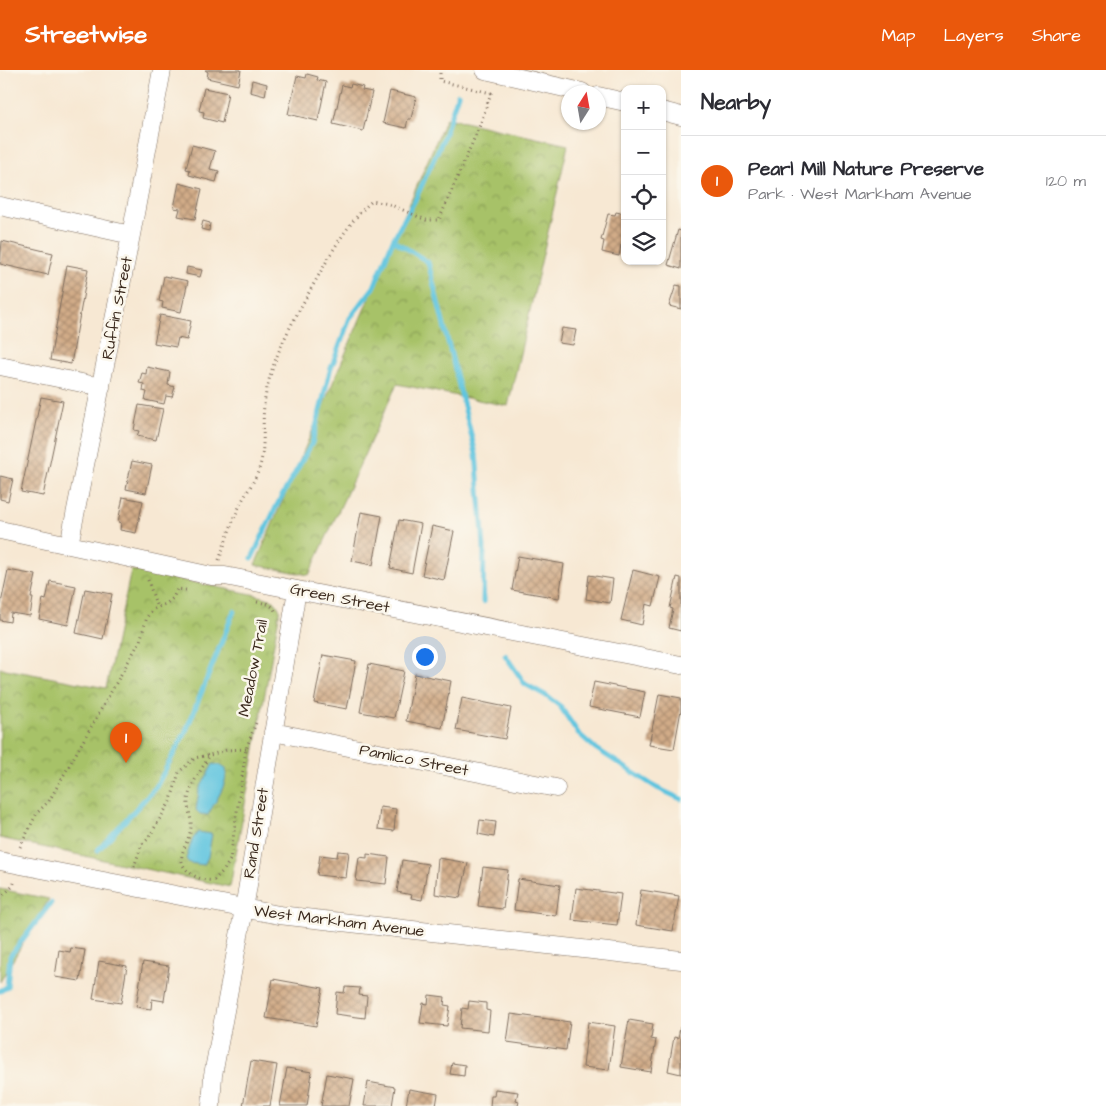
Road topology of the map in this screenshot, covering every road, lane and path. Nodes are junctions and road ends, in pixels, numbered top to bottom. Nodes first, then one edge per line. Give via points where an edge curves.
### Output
1 (162, 70) edge
2 (440, 70) edge
3 (486, 70) edge
4 (561, 87) edge
5 (606, 98) edge
6 (621, 101) edge
7 (666, 112) edge
8 (681, 116) edge
9 (0, 206) edge
10 (131, 235) junction
11 (0, 366) edge
12 (101, 387) junction
13 (0, 530) edge
14 (69, 545) junction
15 (218, 562) dead end
16 (146, 577) dead end
17 (192, 590) dead end
18 (297, 590) junction
19 (250, 600) dead end
20 (157, 608) junction
21 (276, 615) dead end
22 (681, 665) edge
23 (258, 717) dead end
24 (273, 732) junction
25 (246, 749) junction
26 (210, 755) junction
27 (556, 788) dead end
28 (19, 856) dead end
29 (0, 861) edge
30 (134, 867) dead end
31 (15, 882) dead end
32 (0, 898) edge
33 (244, 909) junction
34 (681, 960) edge
35 (211, 1106) edge

1 - 10 street, Ruffin Street
2 - 15 path via 440,80 491,93 439,220 426,220 389,204 372,201 342,235 286,335 272,368 265,400 260,464 225,539
3 - 4 street
5 - 6 street
7 - 8 street
9 - 10 street
10 - 12 street, Ruffin Street
11 - 12 street
12 - 14 street, Ruffin Street
13 - 14 street, Green Street
14 - 18 street, Green Street via 212,576
16 - 20 path
17 - 20 path via 177,589 173,598
18 - 22 street, Green Street
18 - 24 street, Rand Street
19 - 21 path, Meadow Trail via 268,604
20 - 28 path via 147,617 136,650 49,801 37,813 20,847
23 - 25 path, Meadow Trail
24 - 27 street, Pamlico Street
24 - 33 street, Rand Street
25 - 26 path
25 - 26 path, Meadow Trail via 230,860 214,880 206,881 193,876 181,862 191,827 188,800 193,784
26 - 30 path via 195,758 179,772 171,800 142,844
29 - 33 street, West Markham Avenue
31 - 32 path
33 - 34 street, West Markham Avenue via 347,924
33 - 35 street, Rand Street via 212,1075

